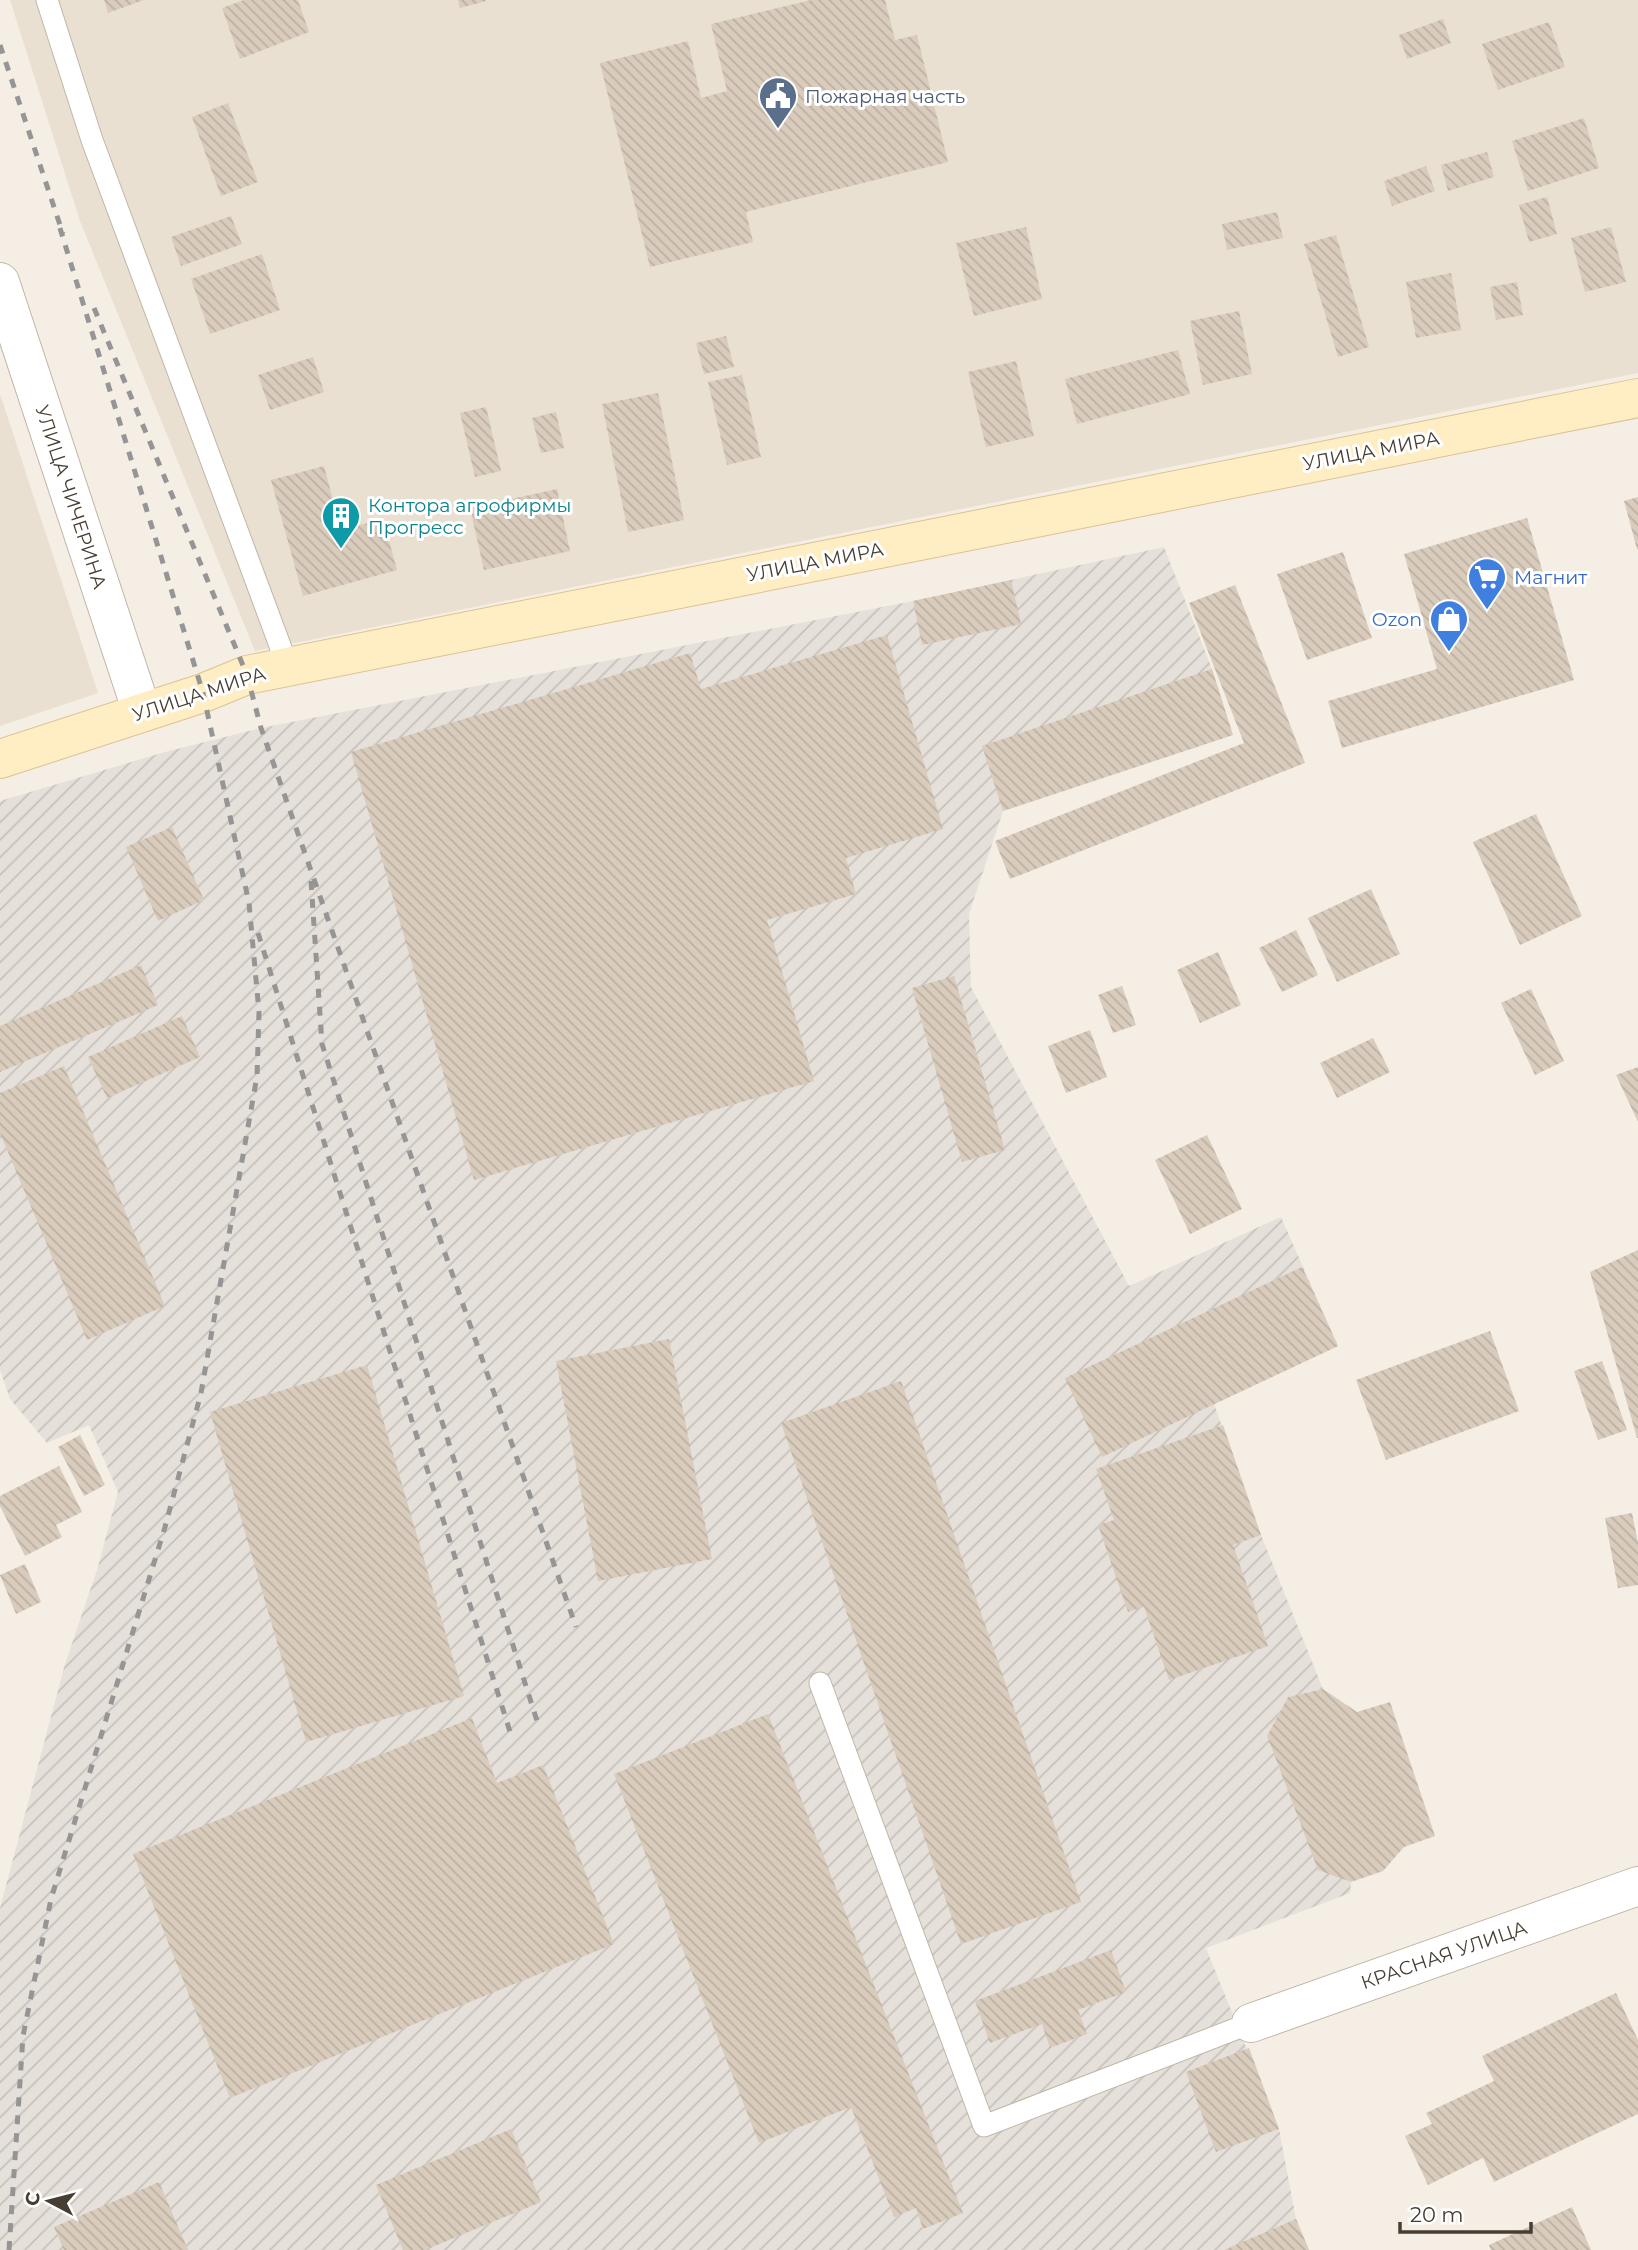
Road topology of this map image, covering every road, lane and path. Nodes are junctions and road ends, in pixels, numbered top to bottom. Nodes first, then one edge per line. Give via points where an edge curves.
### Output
1 (47, 0) edge
2 (0, 282) edge
3 (1638, 398) edge
4 (288, 667) junction
5 (142, 712) junction
6 (0, 759) edge
7 (820, 1684) dead end
8 (1638, 1886) edge
9 (1251, 2023) joint

1 - 4 lane via 93,140
2 - 5 street, УЛИЦА ЧИЧЕРИНА
3 - 4 street, УЛИЦА МИРА
4 - 5 street, УЛИЦА МИРА
5 - 6 street, УЛИЦА МИРА
7 - 9 lane via 984,2126
8 - 9 street, КРАСНАЯ УЛИЦА

